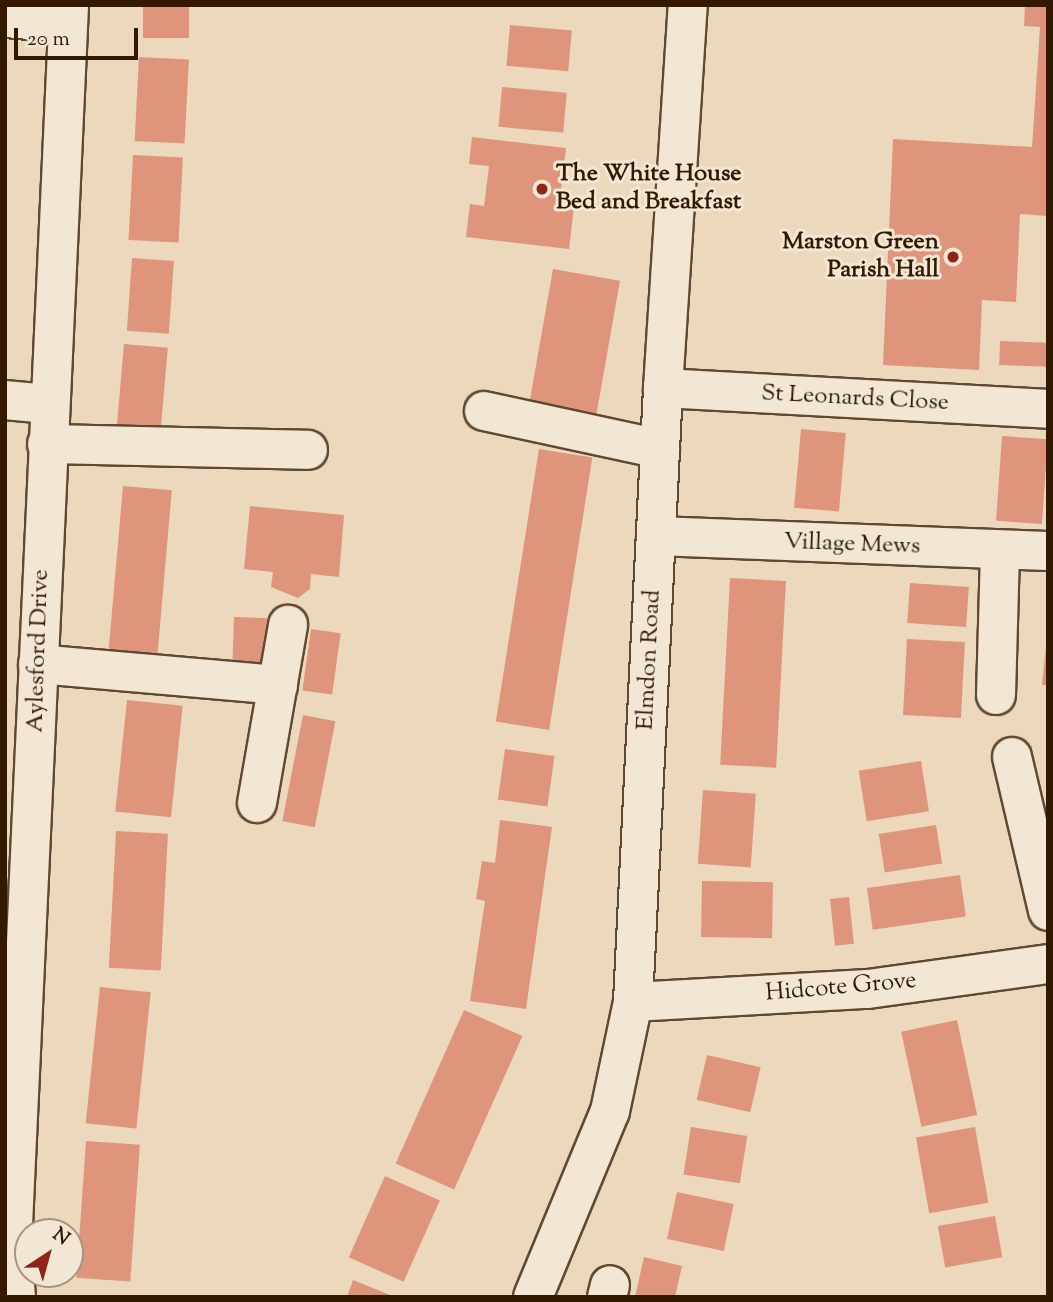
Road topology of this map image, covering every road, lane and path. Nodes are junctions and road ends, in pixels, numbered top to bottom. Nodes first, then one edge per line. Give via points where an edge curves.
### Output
1 (688, 5) edge
2 (68, 14) edge
3 (5, 18) edge
4 (663, 388) junction
5 (5, 400) edge
6 (48, 404) junction
7 (1048, 409) edge
8 (484, 411) dead end
9 (47, 444) junction
10 (660, 449) junction
11 (309, 450) dead end
12 (656, 536) junction
13 (1000, 550) junction
14 (1048, 551) edge
15 (288, 625) dead end
16 (38, 664) junction
17 (278, 685) junction
18 (996, 695) dead end
19 (20, 725) edge
20 (1012, 757) dead end
21 (257, 803) dead end
22 (1048, 911) edge
23 (1048, 964) edge
24 (633, 1002) junction
25 (16, 1297) edge
26 (533, 1297) edge

1 - 4 street, Elmdon Road
2 - 3 street
2 - 6 street, Aylesford Drive
4 - 7 street, St Leonards Close
4 - 10 street, Elmdon Road
5 - 6 street
6 - 9 street, Aylesford Drive
8 - 10 street
9 - 11 street
9 - 16 street, Aylesford Drive
10 - 12 street, Elmdon Road
12 - 13 street, Village Mews
12 - 24 street, Elmdon Road
13 - 14 street, Village Mews
13 - 18 street
15 - 17 street
16 - 17 street
16 - 19 street, Aylesford Drive
17 - 21 street
19 - 25 street, Aylesford Drive via 12,1247
20 - 22 street
23 - 24 street, Hidcote Grove via 868,989
24 - 26 street, Elmdon Road via 610,1111

